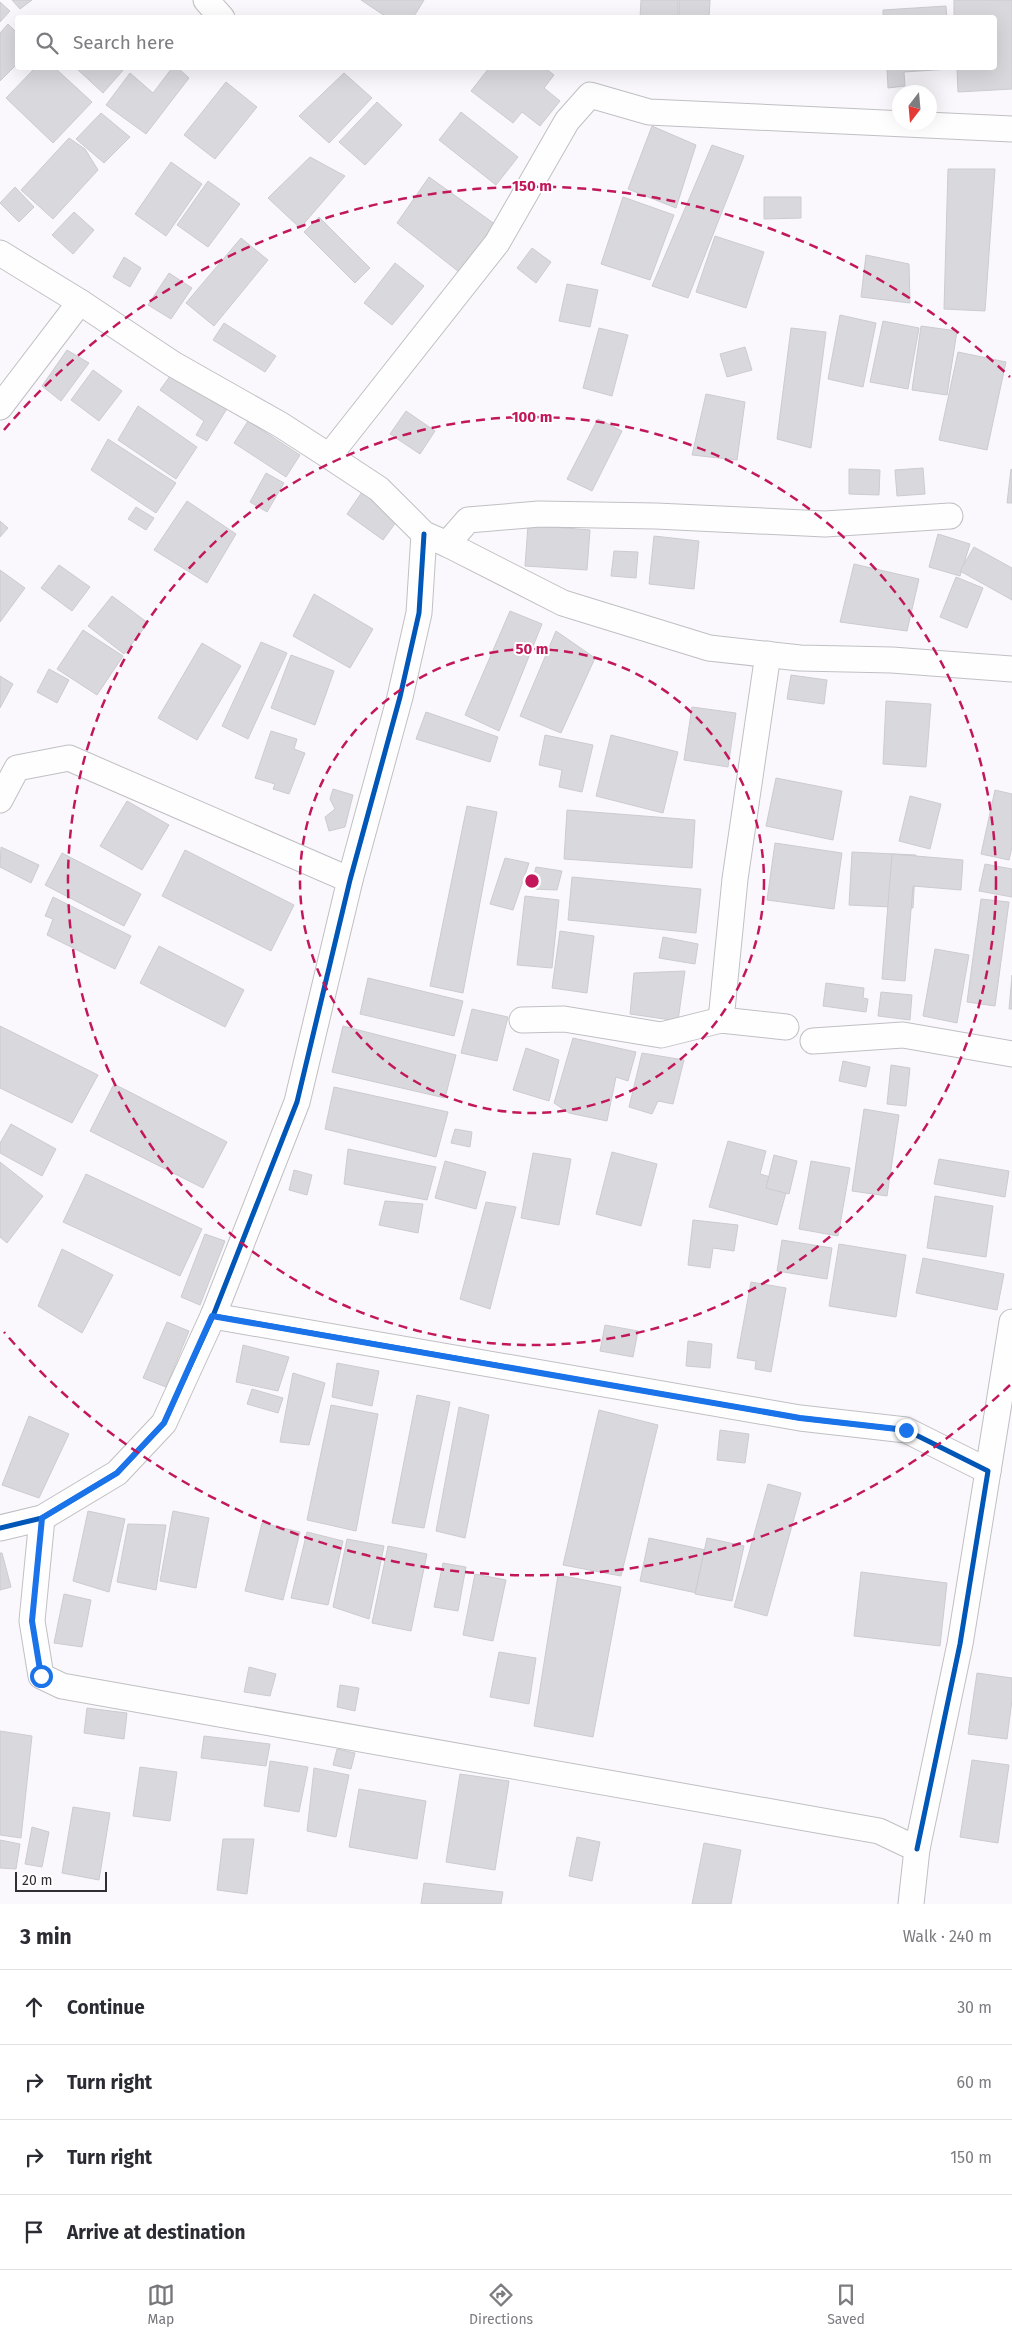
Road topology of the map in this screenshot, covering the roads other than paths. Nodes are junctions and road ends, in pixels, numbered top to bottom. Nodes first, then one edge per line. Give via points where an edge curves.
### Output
1 (206, 0) edge
2 (219, 15) edge
3 (1012, 129) edge
4 (0, 253) edge
5 (80, 302) junction
6 (0, 407) edge
7 (329, 456) junction
8 (950, 516) dead end
9 (424, 534) junction
10 (447, 544) junction
11 (768, 654) junction
12 (1012, 669) edge
13 (0, 800) edge
14 (350, 880) junction
15 (522, 1020) dead end
16 (721, 1020) junction
17 (786, 1027) dead end
18 (813, 1042) dead end
19 (1012, 1054) edge
20 (212, 1316) junction
21 (1012, 1322) edge
22 (988, 1471) junction
23 (42, 1518) junction
24 (0, 1528) edge
25 (917, 1849) junction
26 (911, 1904) edge

1 - 2 street
3 - 7 street via 649,112 590,95 567,122 497,243
4 - 5 street
5 - 6 street
5 - 7 street via 173,364
7 - 9 street via 378,489
8 - 10 street via 825,524 539,514 468,520
9 - 10 street
9 - 14 street via 419,613 400,697
10 - 11 street via 563,604 709,648
11 - 12 street
11 - 16 street via 735,879
13 - 14 street via 17,768 68,758
14 - 20 street via 297,1102
15 - 16 street via 564,1019 661,1035
16 - 17 street
18 - 19 street via 904,1035
20 - 22 street via 800,1418 906,1430
20 - 23 street via 164,1423 117,1473
21 - 22 street
22 - 25 street via 960,1644
23 - 24 street
23 - 25 street via 32,1621 41,1676 62,1686 879,1831
25 - 26 street

